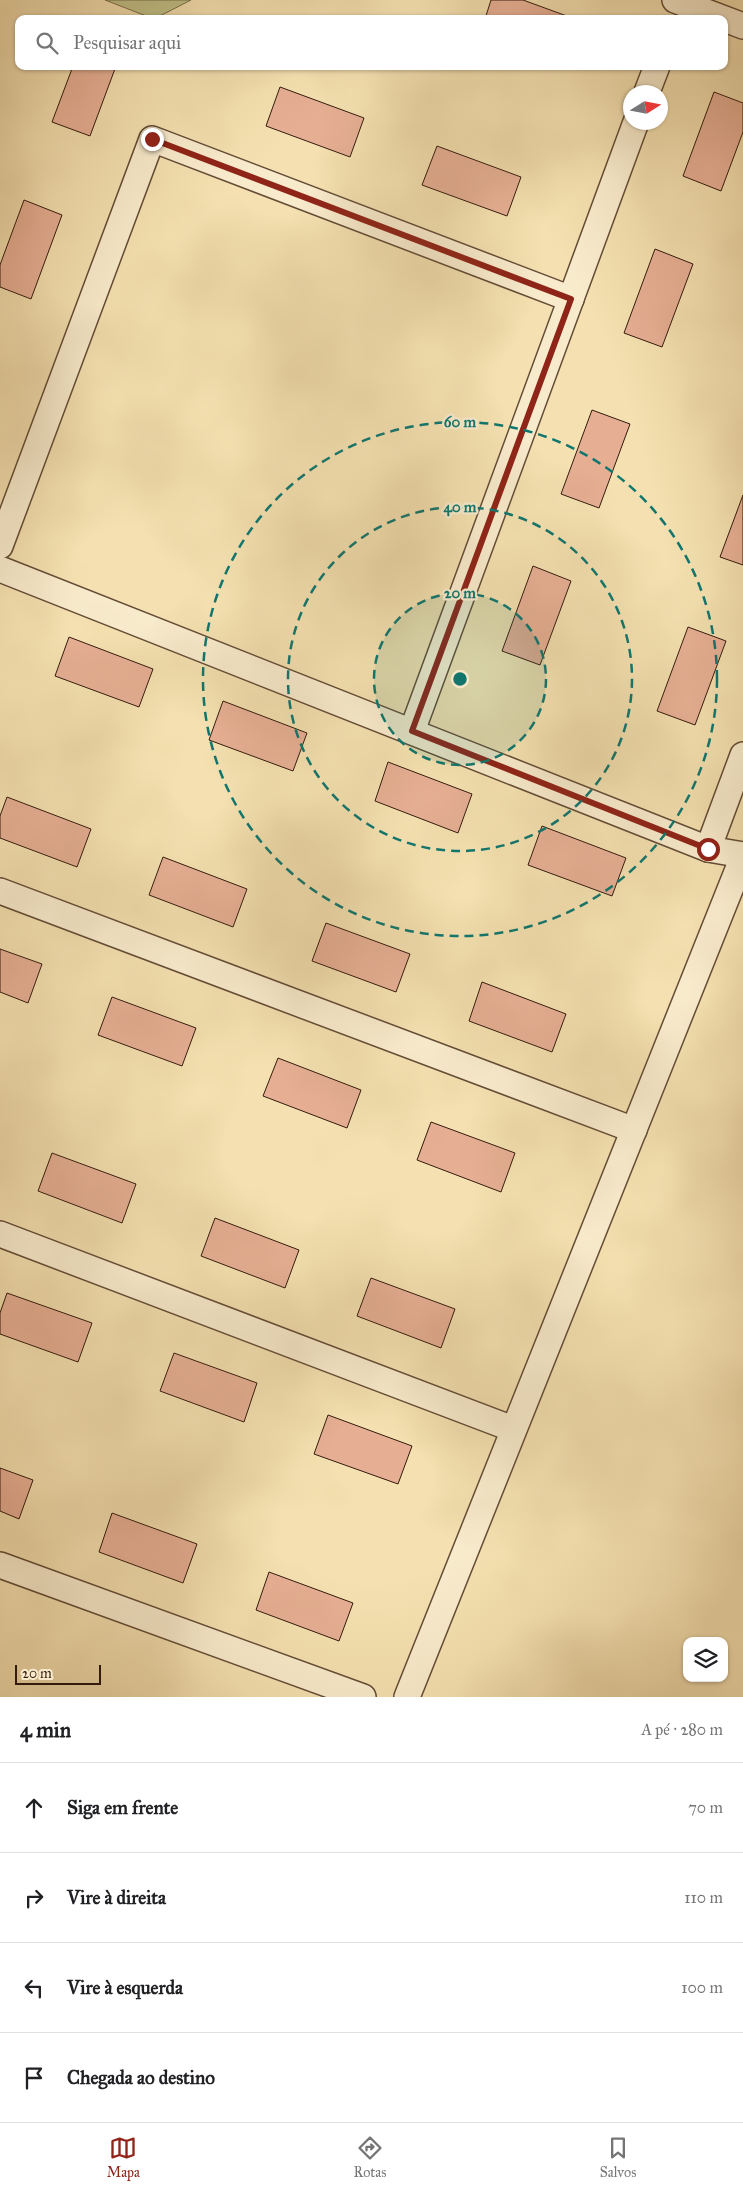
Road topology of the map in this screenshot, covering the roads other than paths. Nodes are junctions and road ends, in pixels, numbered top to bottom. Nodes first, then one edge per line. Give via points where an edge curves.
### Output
1 (677, 7) edge
2 (705, 15) edge
3 (728, 22) edge
4 (743, 26) edge
5 (655, 70) edge
6 (650, 85) edge
7 (633, 130) edge
8 (571, 299) junction
9 (0, 546) edge
10 (0, 569) edge
11 (412, 731) junction
12 (743, 755) edge
13 (708, 849) junction
14 (743, 856) edge
15 (0, 891) edge
16 (634, 1130) junction
17 (0, 1234) edge
18 (513, 1429) junction
19 (0, 1565) edge
20 (363, 1697) edge
21 (407, 1697) edge

1 - 2 street
3 - 4 street
5 - 6 street
7 - 8 street
8 - 9 street via 152,139
8 - 11 street
10 - 11 street
11 - 13 street
12 - 13 street
13 - 14 street
14 - 16 street
15 - 16 street
16 - 18 street
17 - 18 street
18 - 21 street
19 - 20 street

